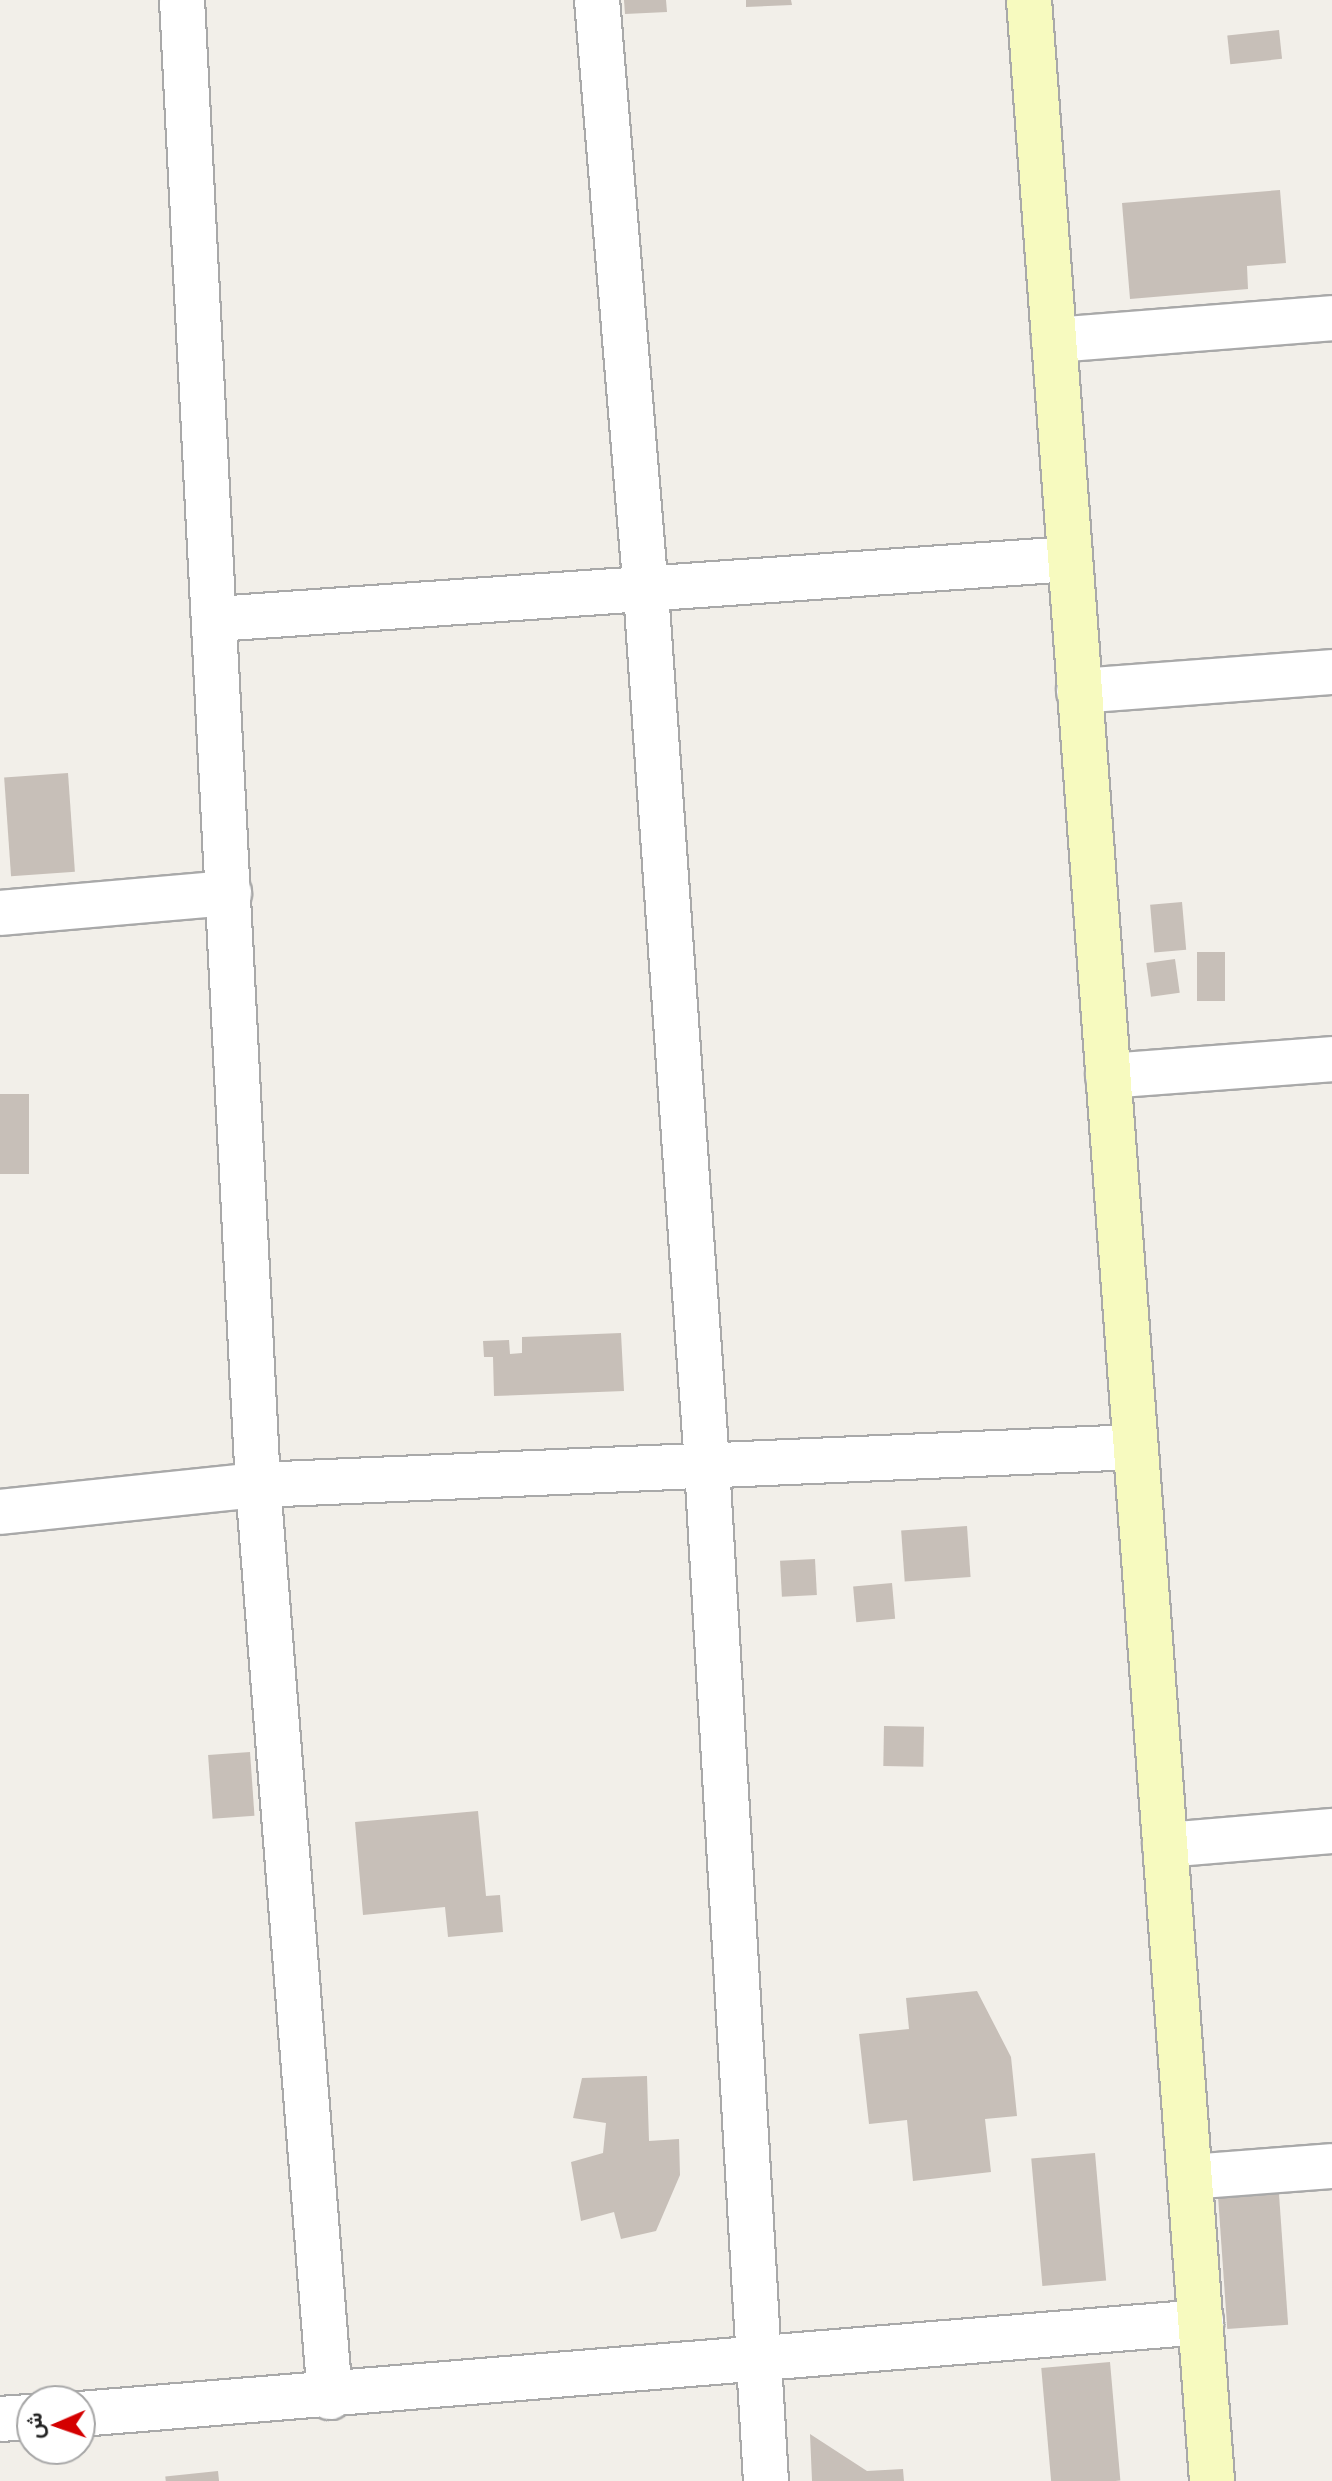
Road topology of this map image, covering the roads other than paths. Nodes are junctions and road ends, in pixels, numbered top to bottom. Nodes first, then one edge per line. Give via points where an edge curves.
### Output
1 (182, 0) edge
2 (597, 0) edge
3 (1029, 0) edge
4 (1332, 318) edge
5 (1054, 340) junction
6 (1070, 559) junction
7 (646, 592) junction
8 (216, 619) junction
9 (1332, 672) edge
10 (1079, 691) junction
11 (229, 893) junction
12 (0, 913) edge
13 (1332, 1059) edge
14 (1108, 1076) junction
15 (1135, 1447) junction
16 (707, 1465) junction
17 (258, 1485) junction
18 (0, 1512) edge
19 (1332, 1831) edge
20 (1165, 1845) junction
21 (1332, 2166) edge
22 (1190, 2177) junction
23 (1201, 2322) junction
24 (757, 2357) junction
25 (330, 2397) junction
26 (96, 2413) edge
27 (766, 2481) edge
28 (1212, 2481) edge

1 - 8 street
2 - 7 street
3 - 5 street
4 - 5 street
5 - 6 street
6 - 7 street
6 - 10 street
7 - 8 street
7 - 16 street
8 - 11 street
9 - 10 street
10 - 14 street
11 - 12 street
11 - 17 street
13 - 14 street
14 - 15 street
15 - 16 street
15 - 20 street
16 - 17 street
16 - 24 street
17 - 18 street
17 - 25 street
19 - 20 street
20 - 22 street
21 - 22 street
22 - 23 street
23 - 24 street
23 - 28 street
24 - 25 street
24 - 27 street
25 - 26 street

